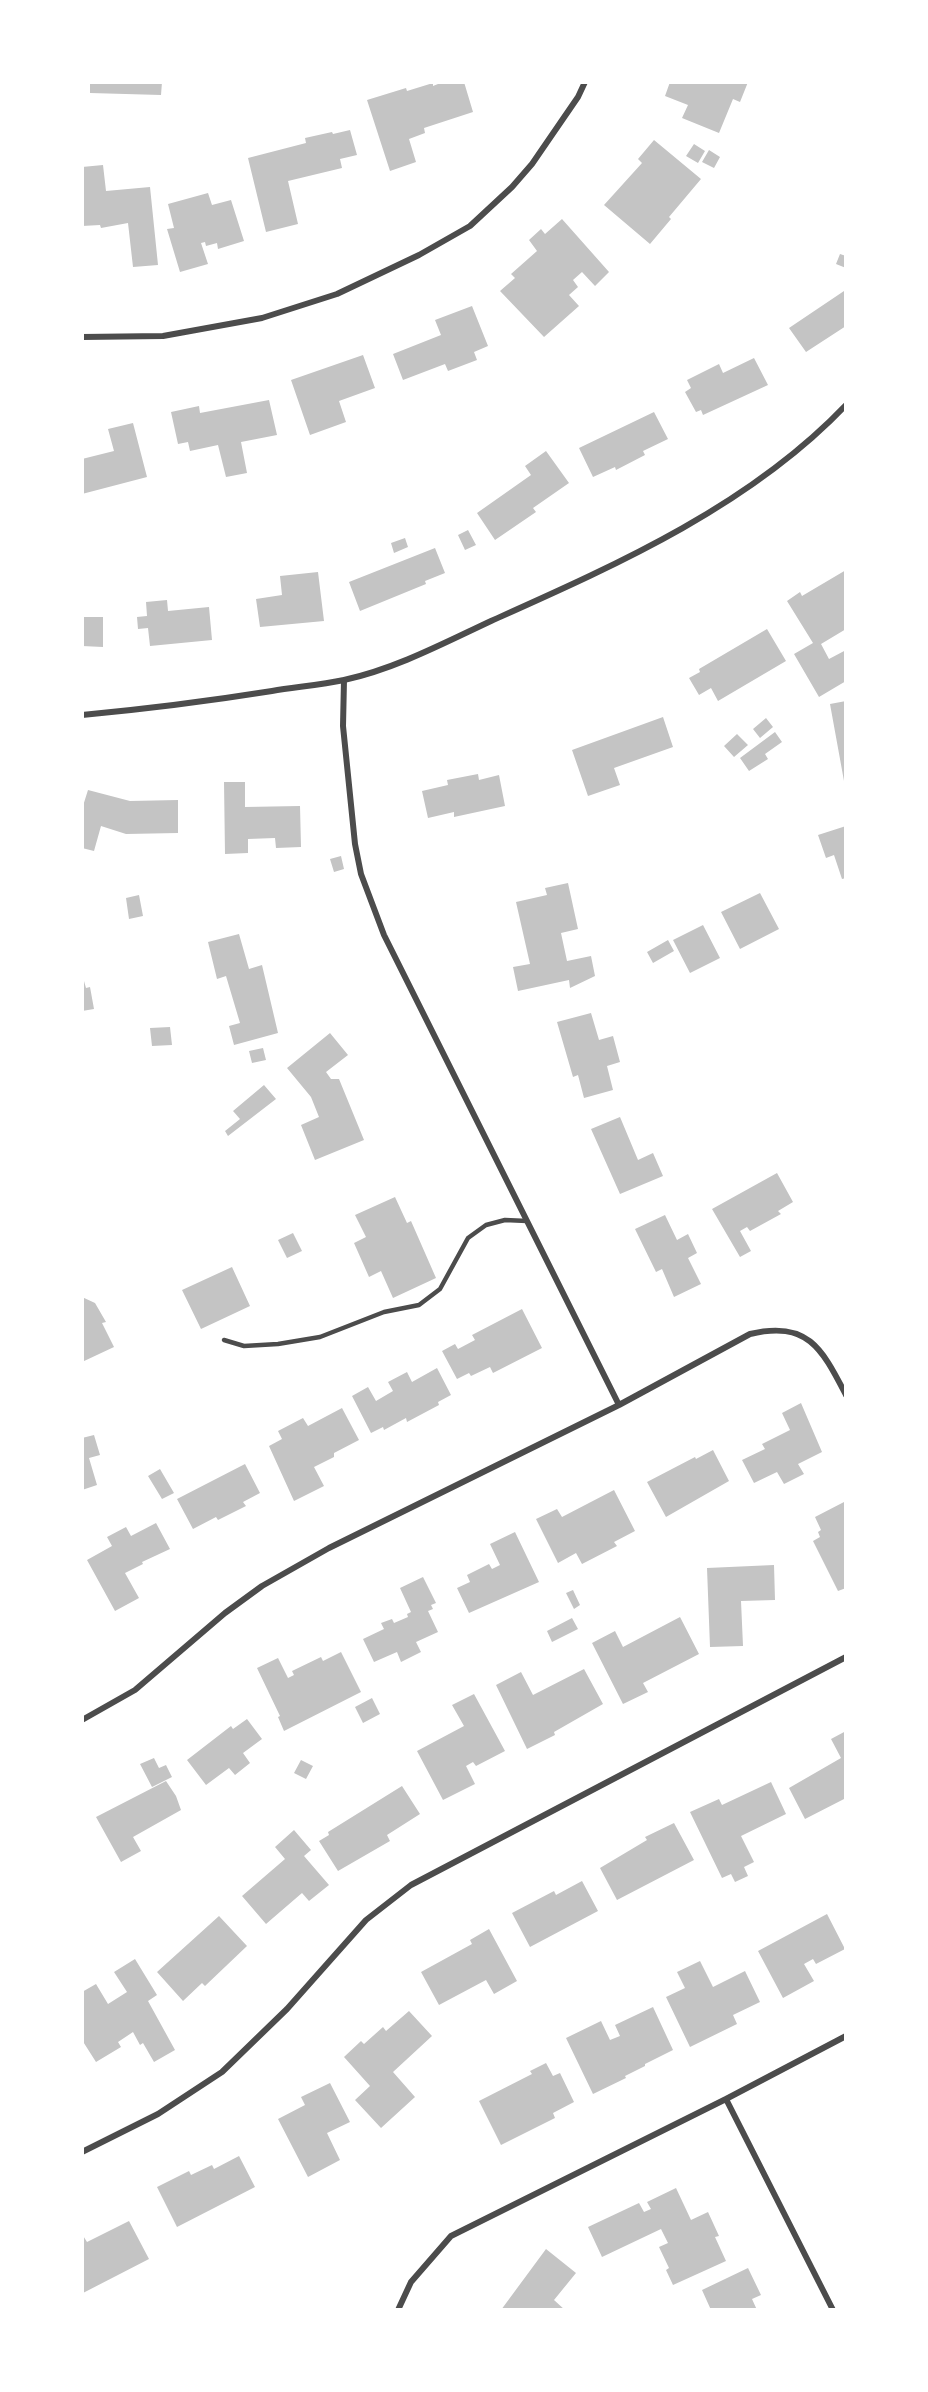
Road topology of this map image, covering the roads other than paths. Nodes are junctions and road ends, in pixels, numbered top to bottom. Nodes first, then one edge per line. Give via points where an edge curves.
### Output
1 (585, 82) edge
2 (82, 337) edge
3 (843, 407) edge
4 (846, 417) edge
5 (344, 680) junction
6 (82, 715) edge
7 (527, 1221) junction
8 (224, 1340) dead end
9 (846, 1395) edge
10 (619, 1405) junction
11 (846, 1657) edge
12 (82, 1720) edge
13 (846, 2036) edge
14 (726, 2099) junction
15 (82, 2152) edge
16 (398, 2310) edge
17 (833, 2310) edge

1 - 2 street via 532,164 512,187 470,225 419,255 337,294 262,318 163,336
3 - 4 street
3 - 5 street via 767,473 668,537 595,575 417,655
5 - 6 street via 176,706
5 - 7 street via 343,726 355,844 371,903
7 - 8 lane via 486,1224 468,1238 440,1289 419,1305 384,1312 320,1337 244,1346
7 - 10 street
9 - 10 street via 822,1352 806,1338 771,1329 750,1334
10 - 12 street via 329,1548 262,1586 135,1690
11 - 15 street via 411,1885 366,1920 287,2009 222,2072 158,2114
13 - 14 street
14 - 16 street via 451,2236 411,2282
14 - 17 street

